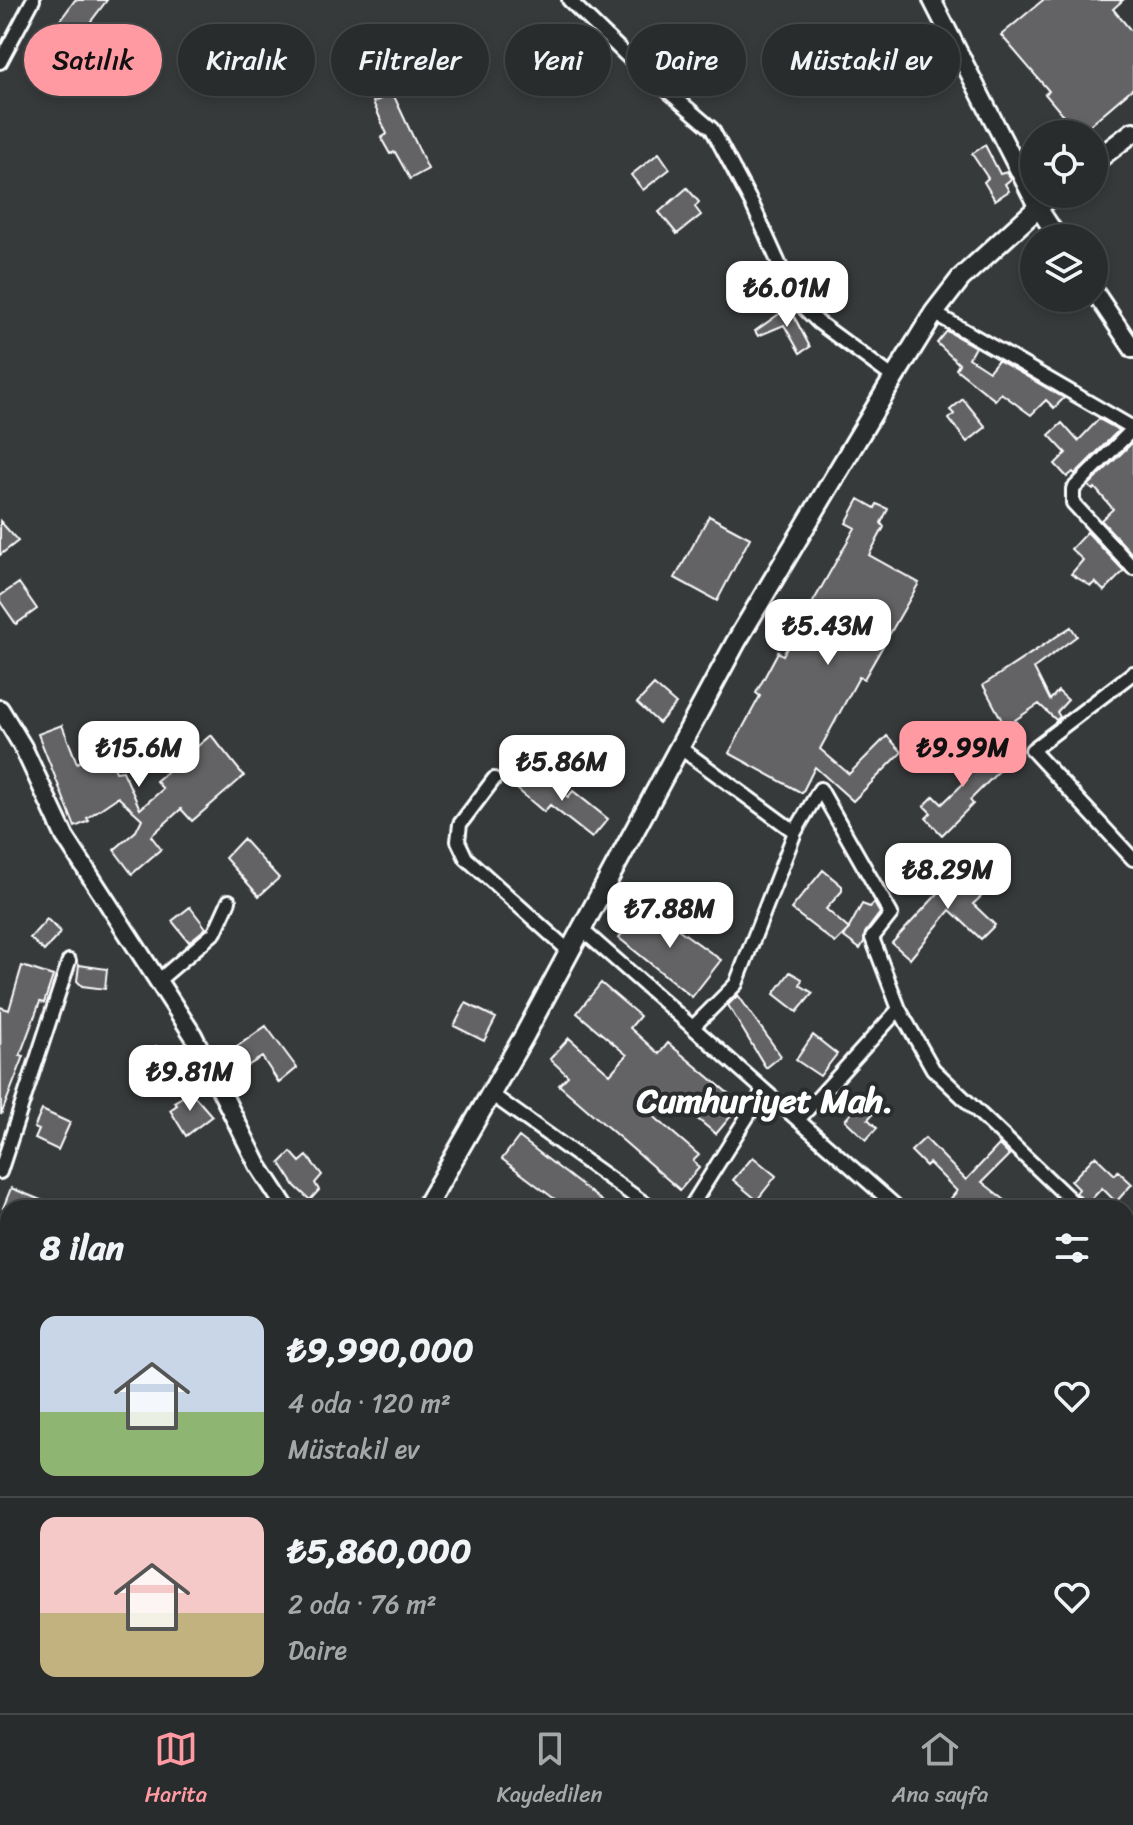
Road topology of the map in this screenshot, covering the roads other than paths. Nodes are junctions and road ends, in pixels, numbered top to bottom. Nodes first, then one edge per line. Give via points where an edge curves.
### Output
1 (33, 0) edge
2 (569, 0) edge
3 (932, 0) edge
4 (0, 62) edge
5 (1133, 132) edge
6 (1108, 151) edge
7 (1020, 173) edge
8 (1035, 208) edge
9 (1108, 312) edge
10 (934, 313) junction
11 (1133, 349) edge
12 (894, 378) junction
13 (1133, 429) edge
14 (1133, 568) edge
15 (1133, 673) edge
16 (0, 709) edge
17 (679, 747) junction
18 (494, 779) dead end
19 (795, 832) junction
20 (1133, 859) edge
21 (229, 901) dead end
22 (581, 929) junction
23 (569, 951) junction
24 (69, 961) dead end
25 (159, 980) junction
26 (899, 1009) junction
27 (693, 1027) junction
28 (764, 1090) junction
29 (491, 1094) junction
30 (798, 1120) junction
31 (0, 1172) edge
32 (281, 1200) edge
33 (430, 1200) edge
34 (629, 1200) edge
35 (695, 1200) edge
36 (889, 1200) edge
37 (1071, 1200) edge

1 - 4 street
2 - 12 street via 712,129 795,299
3 - 7 street
5 - 6 main road
8 - 10 main road via 961,278
9 - 11 street
10 - 12 main road
10 - 13 street
12 - 17 main road
13 - 14 street via 1073,489 1073,503
15 - 20 street via 1032,750
16 - 25 street via 65,837
17 - 19 street
17 - 22 main road
18 - 23 street via 460,824 458,841 466,858
19 - 26 street via 820,789 891,914 872,938
19 - 27 street via 736,984
21 - 25 street via 215,932
22 - 23 main road
22 - 27 street
23 - 29 main road
24 - 31 street
25 - 32 street
26 - 30 street
26 - 37 street via 933,1069
27 - 28 street
28 - 30 street
28 - 35 street
29 - 33 main road
29 - 34 street
30 - 36 street

